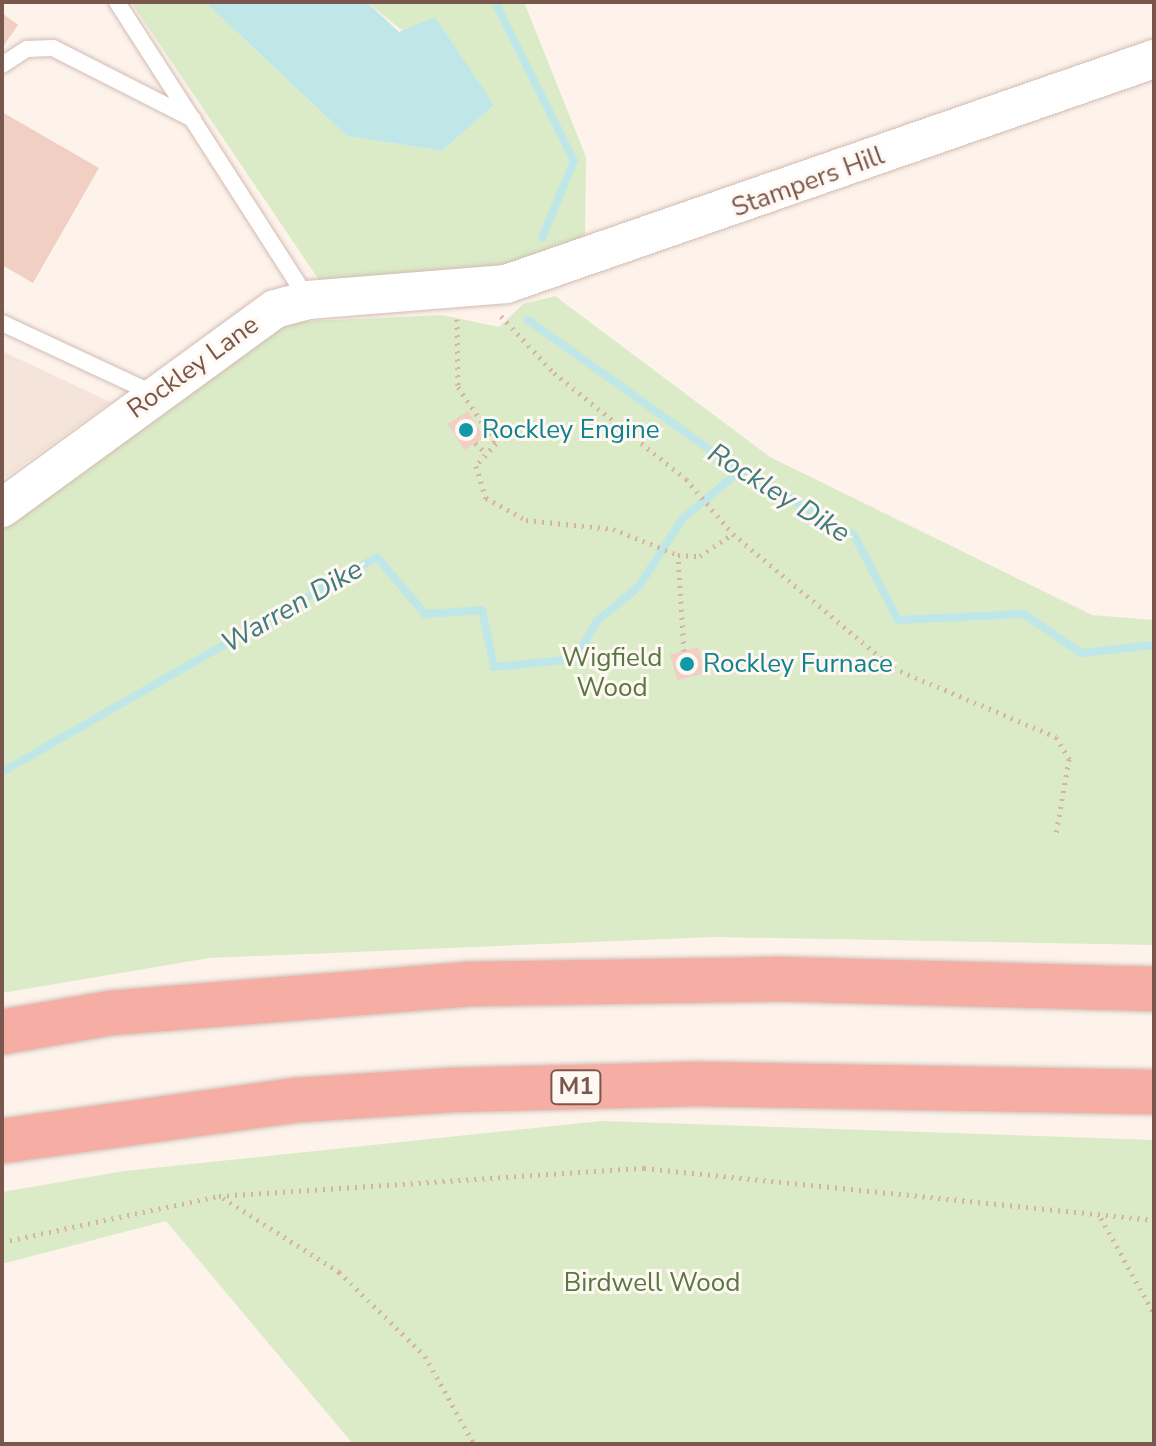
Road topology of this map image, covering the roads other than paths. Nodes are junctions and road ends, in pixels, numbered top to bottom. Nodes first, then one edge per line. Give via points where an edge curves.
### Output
1 (117, 2) edge
2 (1154, 59) edge
3 (2, 65) edge
4 (198, 122) junction
5 (468, 289) joint
6 (308, 300) junction
7 (2, 323) edge
8 (154, 394) junction
9 (2, 508) edge
10 (1154, 989) edge
11 (2, 1032) edge
12 (1154, 1092) edge
13 (2, 1141) edge

1 - 4 lane
2 - 5 street, Stampers Hill via 614,251
3 - 4 lane via 27,49 53,48
4 - 6 lane
5 - 6 street, Rockley Lane
6 - 8 street, Rockley Lane via 236,332
7 - 8 lane
8 - 9 street, Rockley Lane
10 - 11 highway via 776,979 468,984 111,1013
12 - 13 highway, M1 via 696,1084 453,1090 298,1100

